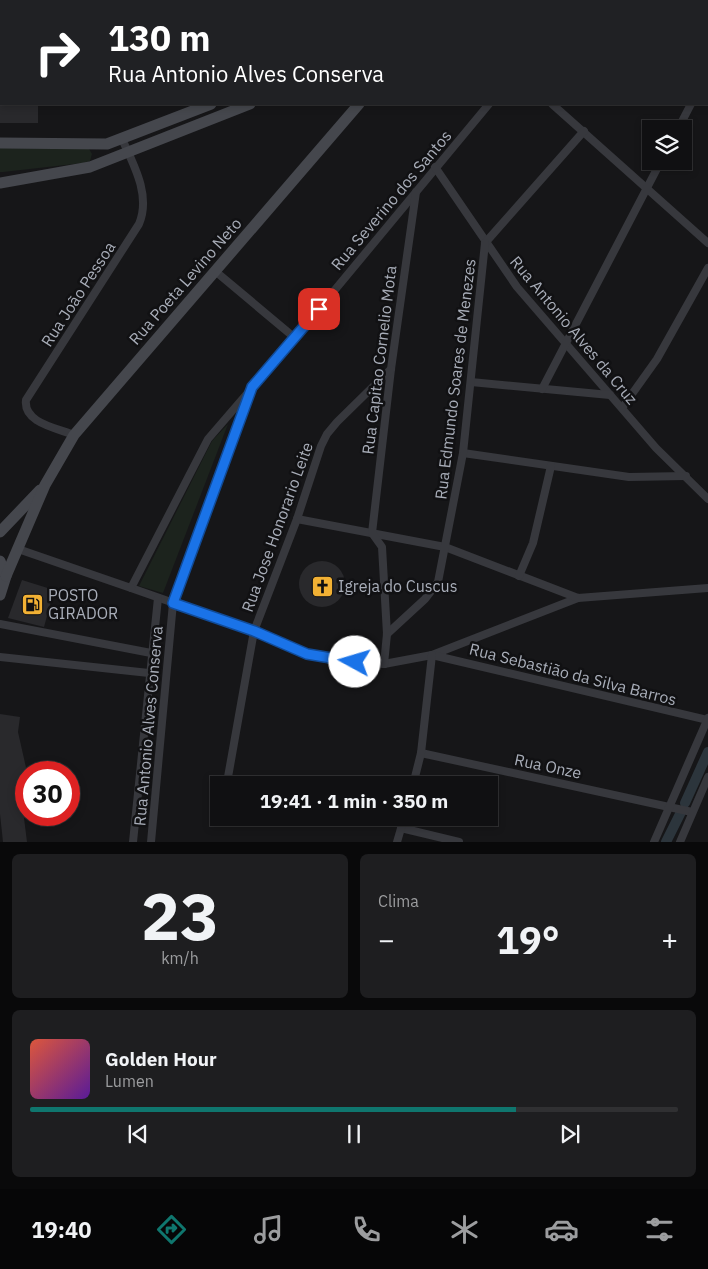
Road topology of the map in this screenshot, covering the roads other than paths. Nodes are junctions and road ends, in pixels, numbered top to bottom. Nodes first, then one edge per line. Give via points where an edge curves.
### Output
1 (208, 105) edge
2 (247, 105) edge
3 (357, 105) edge
4 (488, 105) edge
5 (553, 105) edge
6 (690, 105) edge
7 (176, 117) junction
8 (209, 120) junction
9 (683, 120) edge
10 (179, 131) junction
11 (584, 131) junction
12 (122, 139) junction
13 (0, 143) edge
14 (128, 152) junction
15 (436, 167) junction
16 (656, 170) edge
17 (0, 184) edge
18 (647, 187) junction
19 (416, 190) junction
20 (485, 243) junction
21 (708, 243) edge
22 (708, 268) edge
23 (215, 271) junction
24 (295, 338) junction
25 (565, 344) junction
26 (391, 369) junction
27 (471, 382) junction
28 (252, 387) junction
29 (542, 389) junction
30 (610, 395) junction
31 (622, 408) junction
32 (74, 434) junction
33 (463, 453) junction
34 (551, 466) junction
35 (686, 476) junction
36 (44, 485) junction
37 (708, 499) edge
38 (297, 519) junction
39 (0, 532) edge
40 (372, 533) junction
41 (445, 547) junction
42 (18, 549) junction
43 (0, 561) edge
44 (519, 576) junction
45 (3, 586) edge
46 (131, 588) junction
47 (708, 588) edge
48 (158, 598) junction
49 (578, 598) junction
50 (0, 599) edge
51 (173, 603) junction
52 (0, 624) edge
53 (254, 631) junction
54 (387, 634) junction
55 (151, 653) junction
56 (432, 655) junction
57 (0, 657) edge
58 (384, 664) junction
59 (149, 673) junction
60 (708, 719) edge
61 (421, 753) junction
62 (228, 776) edge
63 (415, 776) edge
64 (708, 777) edge
65 (673, 806) junction
66 (690, 811) junction
67 (401, 828) joint
68 (133, 842) edge
69 (151, 842) edge
70 (396, 842) edge
71 (459, 842) edge
72 (654, 842) edge
73 (680, 842) edge

1 - 7 main road
1 - 8 main road
2 - 8 main road
3 - 23 main road, Rua Poeta Levino Neto
4 - 15 street, Rua Severino dos Santos
5 - 11 street
6 - 9 street
7 - 10 main road
7 - 12 main road
8 - 10 main road
10 - 14 main road
11 - 18 street
11 - 20 street
12 - 13 main road via 107,144
12 - 14 street, Rua João Pessoa
14 - 17 main road via 90,167
14 - 32 street, Rua João Pessoa via 144,194 143,215 26,400 26,410 32,418
15 - 19 street, Rua Severino dos Santos
15 - 20 street, Rua Antonio Alves da Cruz
16 - 18 street
18 - 21 street
18 - 25 street
19 - 24 street, Rua Severino dos Santos
19 - 26 street, Rua Capitao Cornelio Mota
20 - 25 street, Rua Antonio Alves da Cruz
20 - 27 street, Rua Edmundo Soares de Menezes
22 - 31 street via 657,359
23 - 24 street
23 - 32 main road, Rua Poeta Levino Neto
24 - 28 street, Rua Severino dos Santos
25 - 29 street
25 - 30 street, Rua Antonio Alves da Cruz
26 - 38 street, Rua Jose Honorario Leite via 327,434
26 - 40 street, Rua Capitao Cornelio Mota
27 - 29 street
27 - 33 street, Rua Edmundo Soares de Menezes
28 - 46 street, Rua Severino dos Santos via 208,439
28 - 51 street, Rua Antonio Alves Conserva
29 - 30 street
30 - 31 street, Rua Antonio Alves da Cruz
31 - 35 street, Rua Antonio Alves da Cruz via 656,448
32 - 36 main road, Rua Poeta Levino Neto
33 - 34 street
33 - 41 street, Rua Edmundo Soares de Menezes
34 - 35 street via 629,477
34 - 44 street via 533,543
35 - 37 street, Rua Antonio Alves da Cruz
36 - 39 main road, Rua Poeta Levino Neto
36 - 42 main road, Rua Poeta Levino Neto
38 - 40 street
38 - 53 street, Rua Jose Honorario Leite
40 - 41 street
40 - 54 street via 382,547
41 - 44 street
41 - 54 street, Rua Edmundo Soares de Menezes via 438,582 425,599
42 - 45 main road, Rua Poeta Levino Neto
42 - 46 street
43 - 45 main road
44 - 49 street
45 - 50 main road, Rua Poeta Levino Neto
46 - 48 street
47 - 49 street
48 - 51 street
48 - 55 street
49 - 56 street
51 - 53 street
51 - 69 street, Rua Antonio Alves Conserva
52 - 55 street
53 - 58 street via 307,654 340,662
53 - 62 street, Rua Jose Honorario Leite
54 - 58 street
55 - 59 street
56 - 58 street
56 - 60 street, Rua Sebastião da Silva Barros
56 - 61 street
57 - 59 street
59 - 68 street
60 - 65 street
61 - 63 street
61 - 65 street, Rua Onze
64 - 66 street
65 - 66 street, Rua Onze
65 - 72 street
66 - 73 street
67 - 70 street
67 - 71 street

